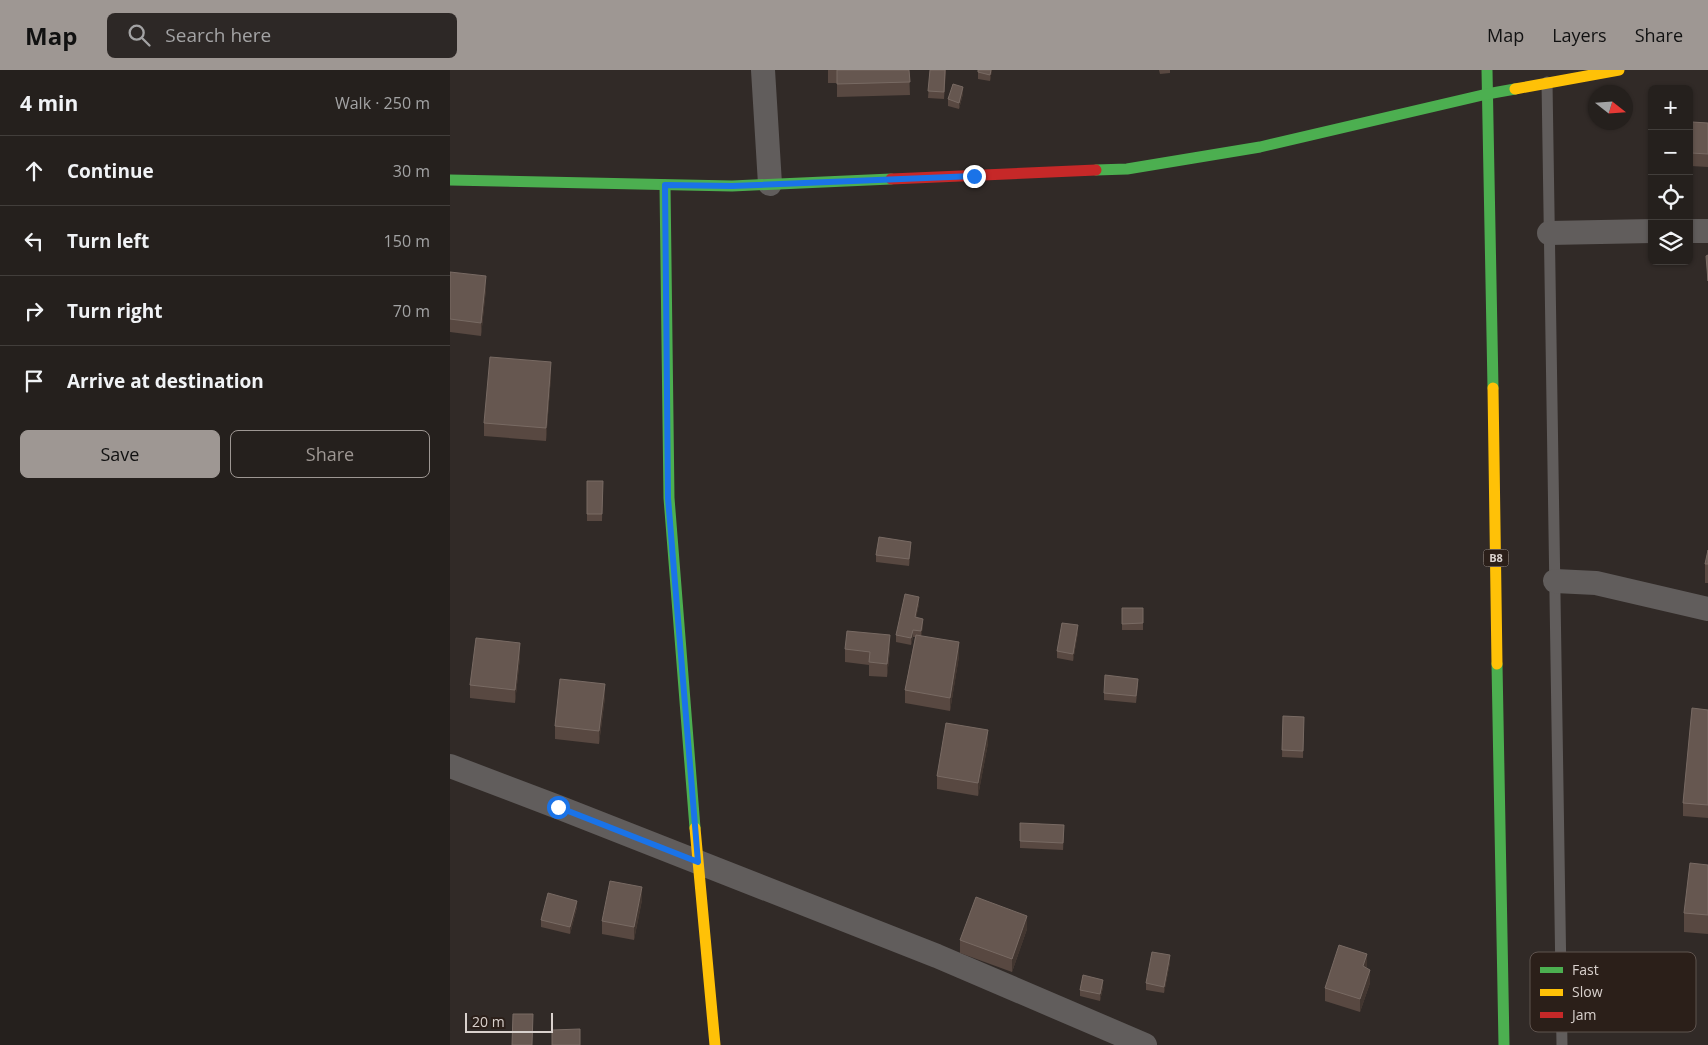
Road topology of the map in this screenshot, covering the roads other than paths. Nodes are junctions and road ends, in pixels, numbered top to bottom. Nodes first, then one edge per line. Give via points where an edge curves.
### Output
1 (764, 70) edge
2 (1487, 70) edge
3 (1547, 70) edge
4 (1619, 70) edge
5 (1547, 83) junction
6 (1487, 94) junction
7 (450, 180) edge
8 (770, 184) junction
9 (665, 185) junction
10 (1693, 231) edge
11 (1708, 231) edge
12 (1648, 232) edge
13 (1549, 233) junction
14 (1555, 581) junction
15 (1708, 609) edge
16 (450, 766) edge
17 (698, 862) junction
18 (1561, 952) edge
19 (1562, 1032) edge
20 (1136, 1043) edge
21 (715, 1045) edge
22 (1504, 1045) edge
23 (1562, 1045) edge

1 - 8 street
2 - 6 main road, B8
3 - 5 lane
4 - 5 main road
5 - 6 main road
5 - 13 lane
6 - 8 main road via 1260,147 1127,168
6 - 22 main road, B8
7 - 9 main road
8 - 9 main road
9 - 17 main road via 668,498
10 - 11 street
12 - 13 street
13 - 14 lane
14 - 15 street via 1596,583
14 - 18 lane
16 - 17 street
17 - 20 street via 937,956
17 - 21 main road
19 - 23 lane

